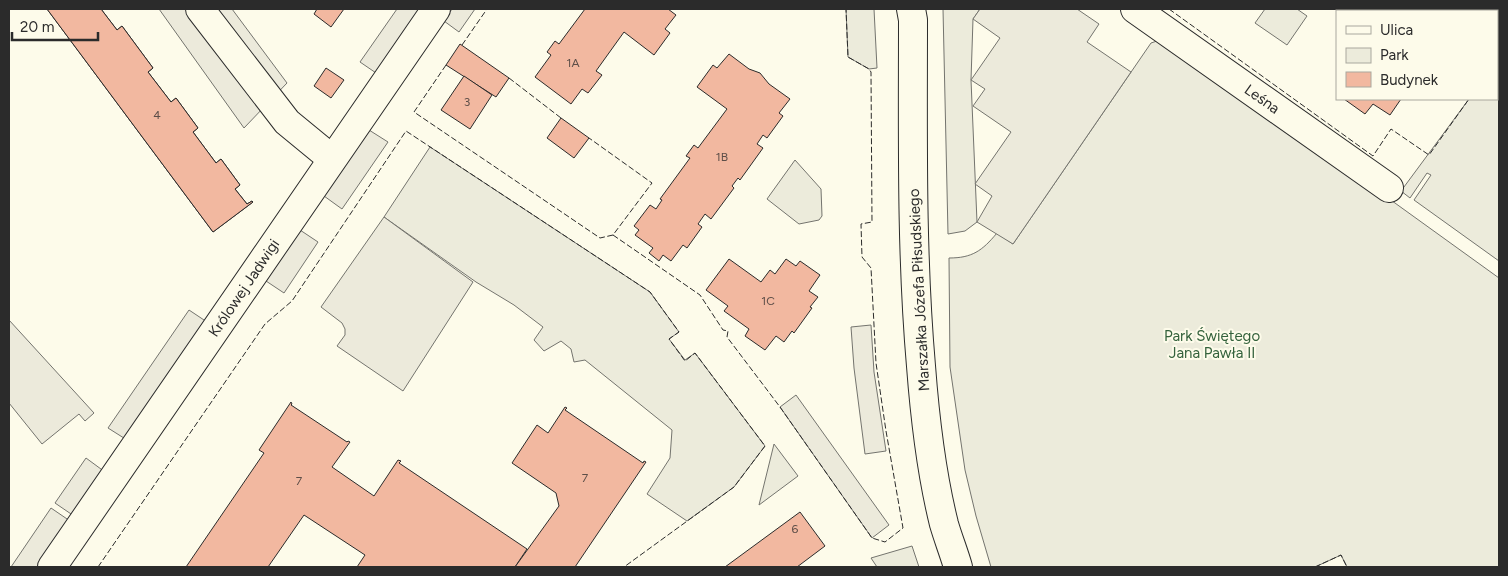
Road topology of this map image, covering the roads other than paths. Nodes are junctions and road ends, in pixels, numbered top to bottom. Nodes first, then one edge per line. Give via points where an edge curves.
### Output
1 (200, 9) edge
2 (436, 9) edge
3 (911, 9) edge
4 (1135, 9) edge
5 (332, 159) junction
6 (1389, 188) dead end
7 (52, 567) edge
8 (958, 567) edge

1 - 5 street via 287,122
2 - 5 street, Królowej Jadwigi
3 - 8 street, Marszałka Józefa Piłsudskiego via 914,247 921,370 932,467 944,524
4 - 6 street, Leśna
5 - 7 street, Królowej Jadwigi

